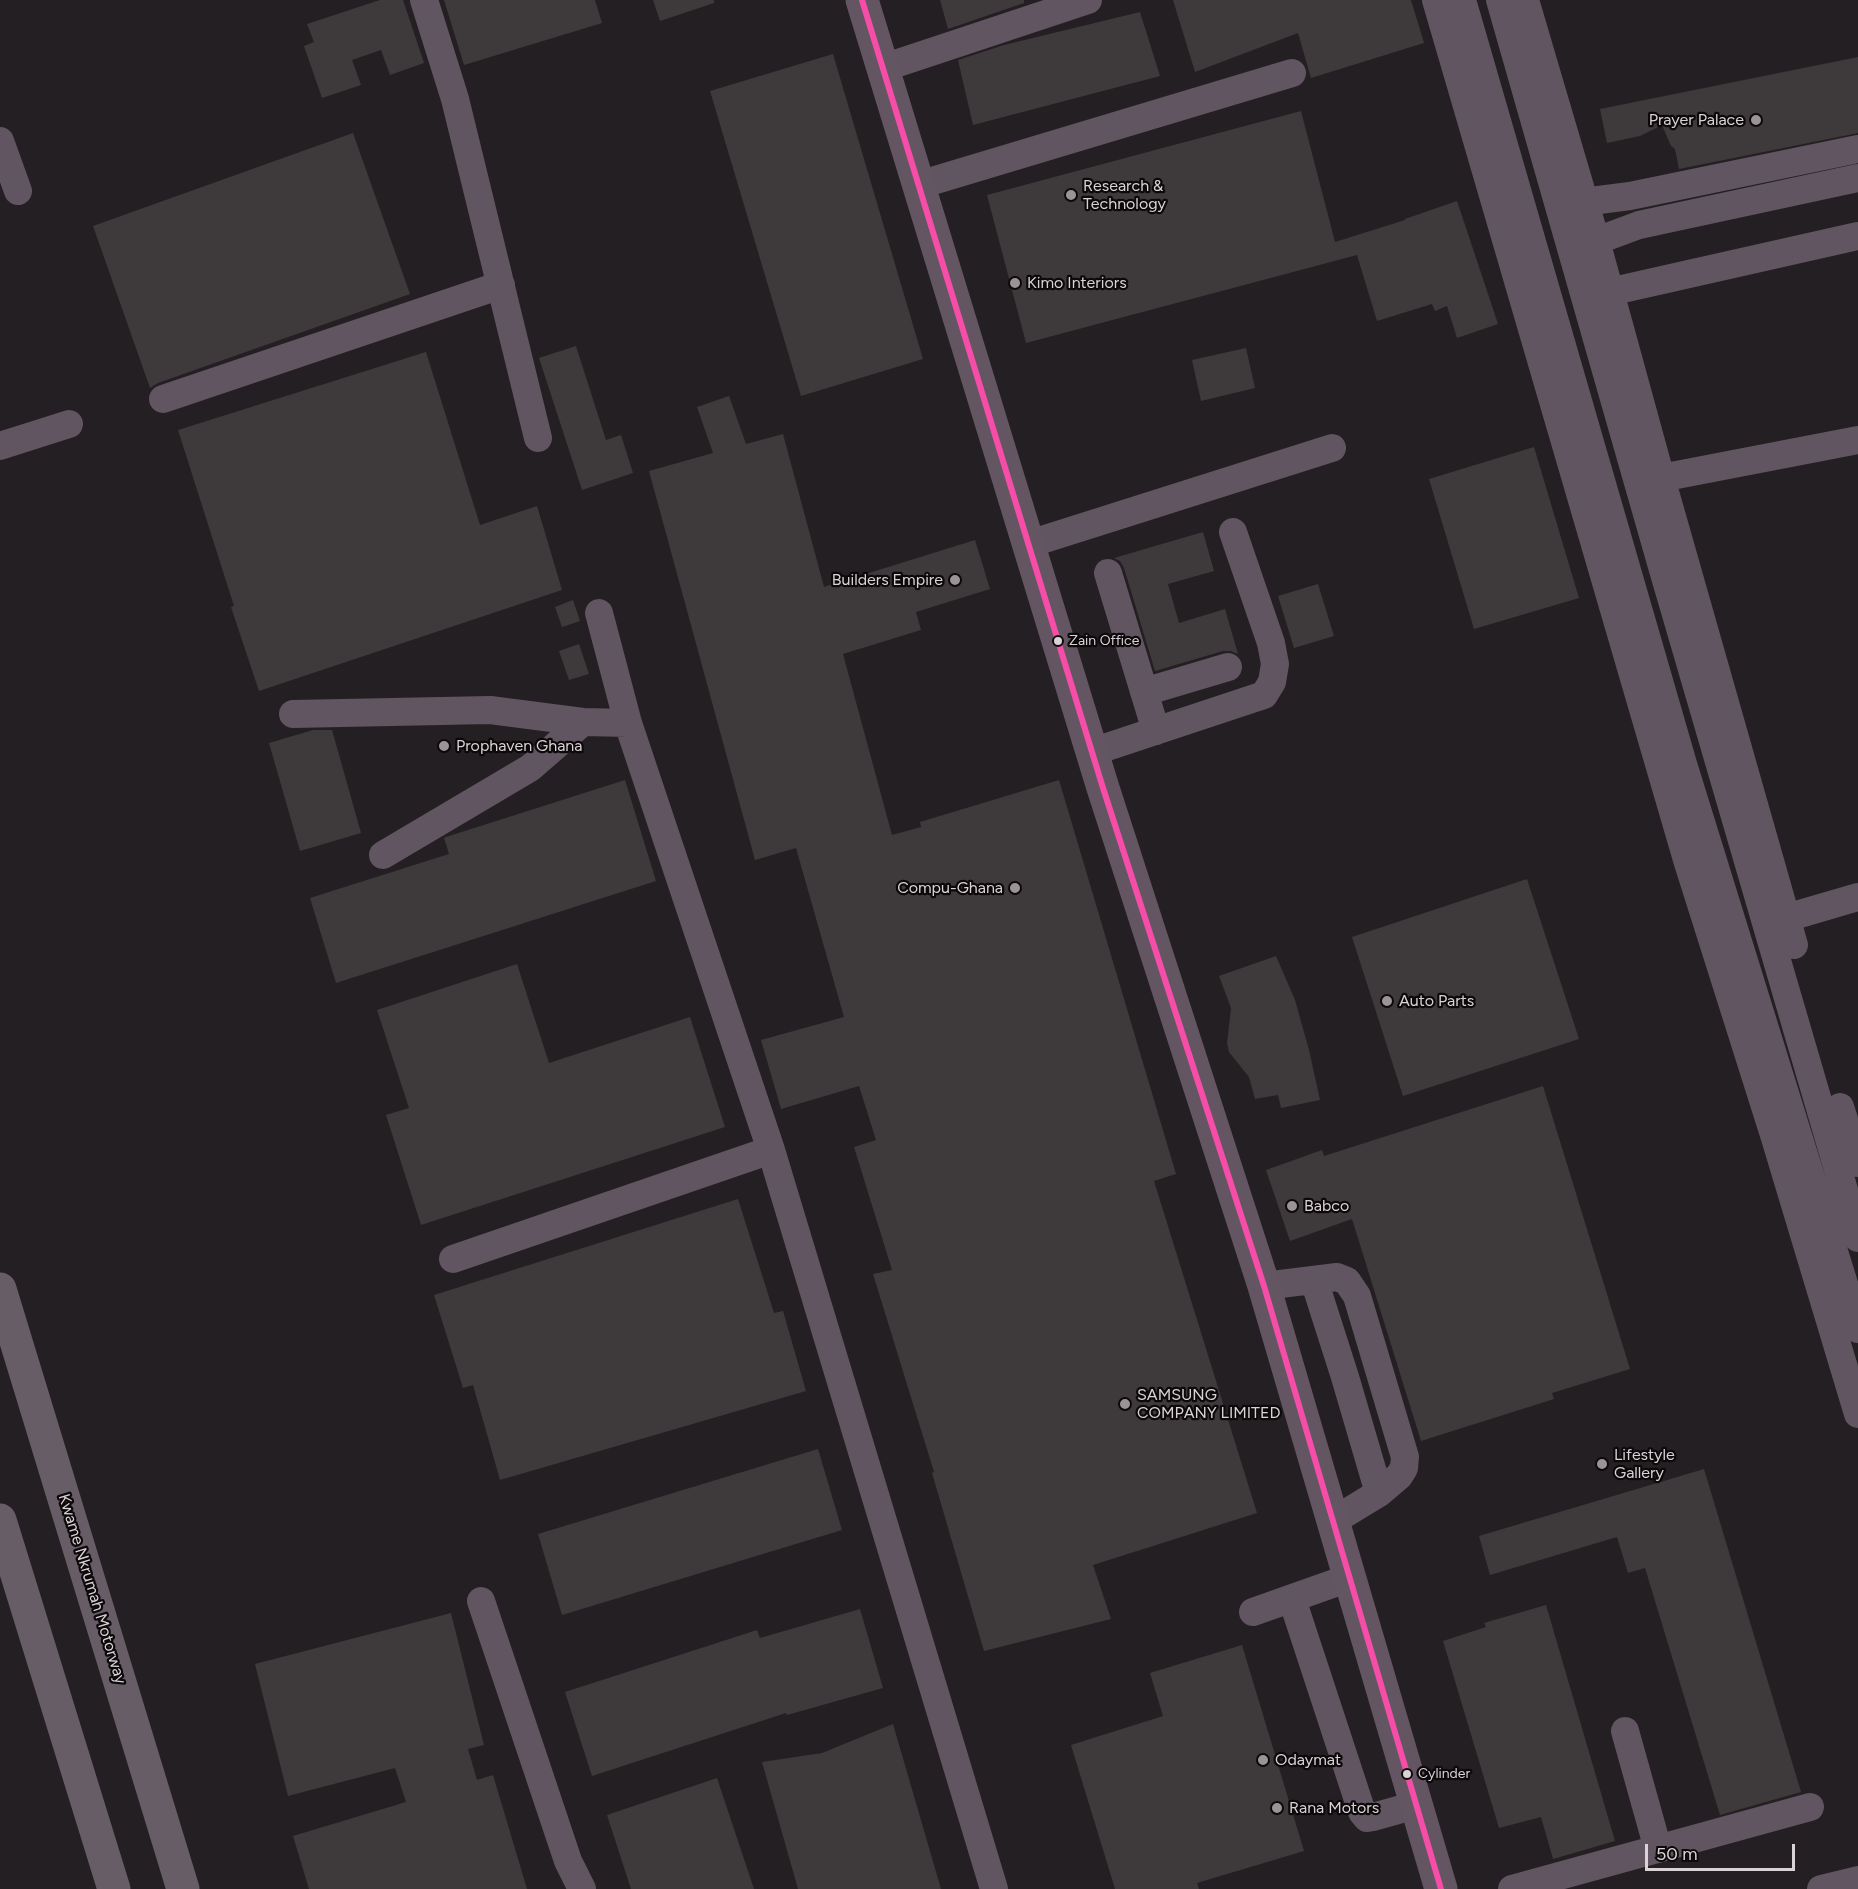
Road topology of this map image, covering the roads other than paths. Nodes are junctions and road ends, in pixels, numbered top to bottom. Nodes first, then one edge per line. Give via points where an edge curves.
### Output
1 (424, 0) edge
2 (862, 0) edge
3 (1088, 0) edge
4 (1436, 0) edge
5 (1462, 0) edge
6 (1500, 0) edge
7 (1525, 0) edge
8 (883, 68) junction
9 (1292, 73) dead end
10 (0, 141) edge
11 (1858, 149) edge
12 (1858, 178) edge
13 (919, 185) junction
14 (18, 191) dead end
15 (1583, 202) junction
16 (1858, 236) edge
17 (1596, 241) junction
18 (501, 285) junction
19 (1609, 292) junction
20 (163, 399) dead end
21 (69, 424) dead end
22 (538, 438) dead end
23 (1858, 440) edge
24 (0, 446) edge
25 (1332, 448) dead end
26 (1661, 478) junction
27 (1233, 532) dead end
28 (1029, 544) junction
29 (1108, 573) dead end
30 (599, 613) dead end
31 (1228, 667) dead end
32 (1144, 692) junction
33 (293, 714) dead end
34 (583, 722) junction
35 (628, 723) junction
36 (1156, 731) junction
37 (1092, 752) junction
38 (383, 855) dead end
39 (1858, 897) edge
40 (1786, 918) junction
41 (1850, 1111) edge
42 (771, 1150) junction
43 (1858, 1162) edge
44 (1858, 1238) edge
45 (453, 1259) dead end
46 (1264, 1286) junction
47 (0, 1289) edge
48 (1858, 1329) edge
49 (1858, 1414) edge
50 (0, 1520) edge
51 (1333, 1521) junction
52 (1349, 1578) junction
53 (1292, 1599) junction
54 (481, 1601) dead end
55 (1253, 1612) dead end
56 (1625, 1731) dead end
57 (1416, 1805) junction
58 (1810, 1807) dead end
59 (1658, 1849) junction
60 (1858, 1880) edge
61 (114, 1889) edge
62 (183, 1889) edge
63 (582, 1889) edge
64 (994, 1889) edge
65 (1441, 1889) edge
66 (1512, 1889) edge
67 (1821, 1889) edge

1 - 18 street via 454,99
2 - 8 main road
3 - 8 street
4 - 49 street via 1688,863
5 - 48 street via 1683,764
6 - 44 street
7 - 15 street
8 - 13 main road
9 - 13 street
10 - 14 street
11 - 15 street via 1630,196
12 - 17 street via 1639,225
13 - 28 main road
15 - 17 street
16 - 19 street
17 - 19 street
18 - 20 street
18 - 22 street
19 - 26 street
21 - 24 street
23 - 26 street
25 - 28 street
26 - 40 street
27 - 36 street via 1271,643 1275,664 1272,682 1264,695
28 - 37 main road
29 - 32 street
30 - 35 street
31 - 32 street
32 - 36 street
33 - 34 street via 490,710
34 - 35 street
34 - 38 street via 530,768
35 - 42 street
36 - 37 street
37 - 46 main road
39 - 40 street
40 - 41 street
41 - 43 street
42 - 45 street
42 - 64 street
46 - 51 main road
46 - 51 street via 1314,1280 1345,1377 1379,1493
47 - 62 highway, Kwame Nkrumah Motorway
50 - 61 highway
51 - 52 main road
52 - 53 street
52 - 57 main road
53 - 55 street
53 - 57 street via 1362,1812 1367,1818
54 - 63 street via 568,1861
56 - 59 street
57 - 65 main road
58 - 59 street
59 - 66 street
60 - 67 street

